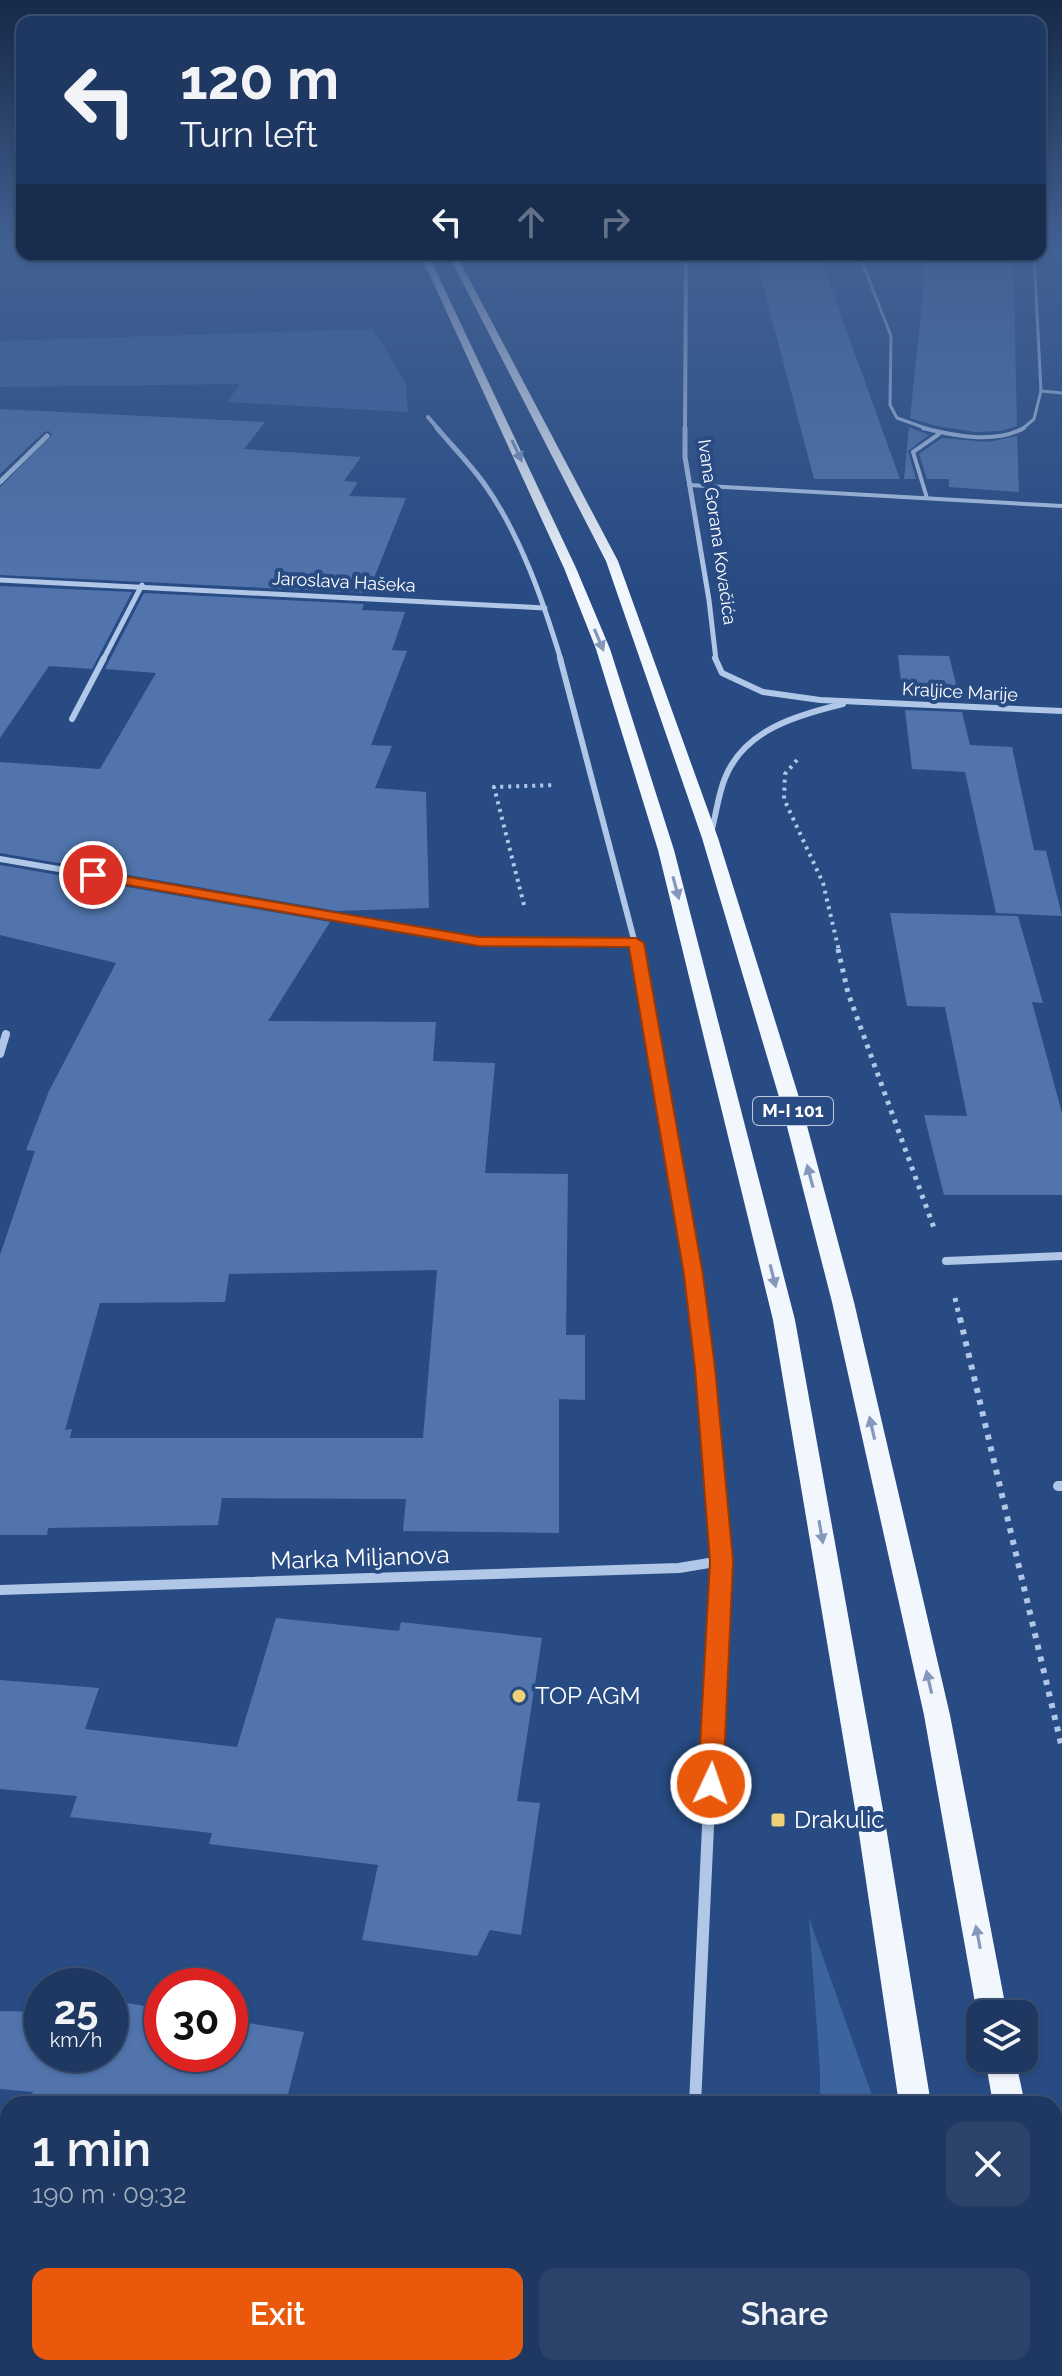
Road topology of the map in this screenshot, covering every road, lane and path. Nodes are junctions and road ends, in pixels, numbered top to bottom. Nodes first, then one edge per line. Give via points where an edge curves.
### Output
1 (472, 358) edge
2 (506, 358) edge
3 (685, 358) edge
4 (891, 358) edge
5 (1039, 358) edge
6 (1041, 391) junction
7 (1062, 393) edge
8 (428, 417) dead end
9 (940, 433) junction
10 (47, 436) dead end
11 (0, 482) edge
12 (689, 485) junction
13 (927, 498) junction
14 (1062, 506) edge
15 (0, 580) edge
16 (142, 585) junction
17 (545, 608) junction
18 (856, 701) junction
19 (1062, 711) edge
20 (72, 719) dead end
21 (563, 784) dead end
22 (797, 826) dead end
23 (710, 838) junction
24 (507, 842) dead end
25 (0, 859) edge
26 (636, 943) junction
27 (6, 1034) dead end
28 (0, 1054) edge
29 (1062, 1256) edge
30 (946, 1261) junction
31 (721, 1561) junction
32 (0, 1590) edge
33 (1062, 1748) edge
34 (989, 2000) edge
35 (1003, 2072) edge
36 (695, 2096) edge
37 (914, 2096) edge
38 (1007, 2096) edge

1 -> 37 main road, M-I 101 via 603,649 669,863 784,1320
2 - 23 main road, M-I 101 via 612,561
3 - 12 street, Ivana Gorana Kovačića
4 - 9 lane via 891,412 908,424
5 - 6 lane
6 - 7 lane
6 - 9 lane via 1035,416 1025,428 997,435
8 - 17 street via 500,508
9 - 13 lane via 913,452
10 - 11 street
12 - 13 lane
12 - 18 street, Ivana Gorana Kovačića via 714,657 722,673 763,692
13 - 14 lane
15 - 16 street, Jaroslava Hašeka
16 - 17 street, Jaroslava Hašeka
16 - 20 street
17 - 26 street
18 - 19 street, Kraljice Marije
18 - 23 street via 802,714 745,746 725,776
21 - 24 path via 494,787
22 - 30 path via 823,883 848,993
34 -> 23 main road, M-I 101 via 937,1715 843,1302 792,1107
25 - 26 street via 479,941
26 - 31 street via 693,1275
27 - 28 street
29 - 30 street
30 - 33 path
31 - 32 street, Marka Miljanova via 679,1568
31 - 36 street
35 - 38 main road

